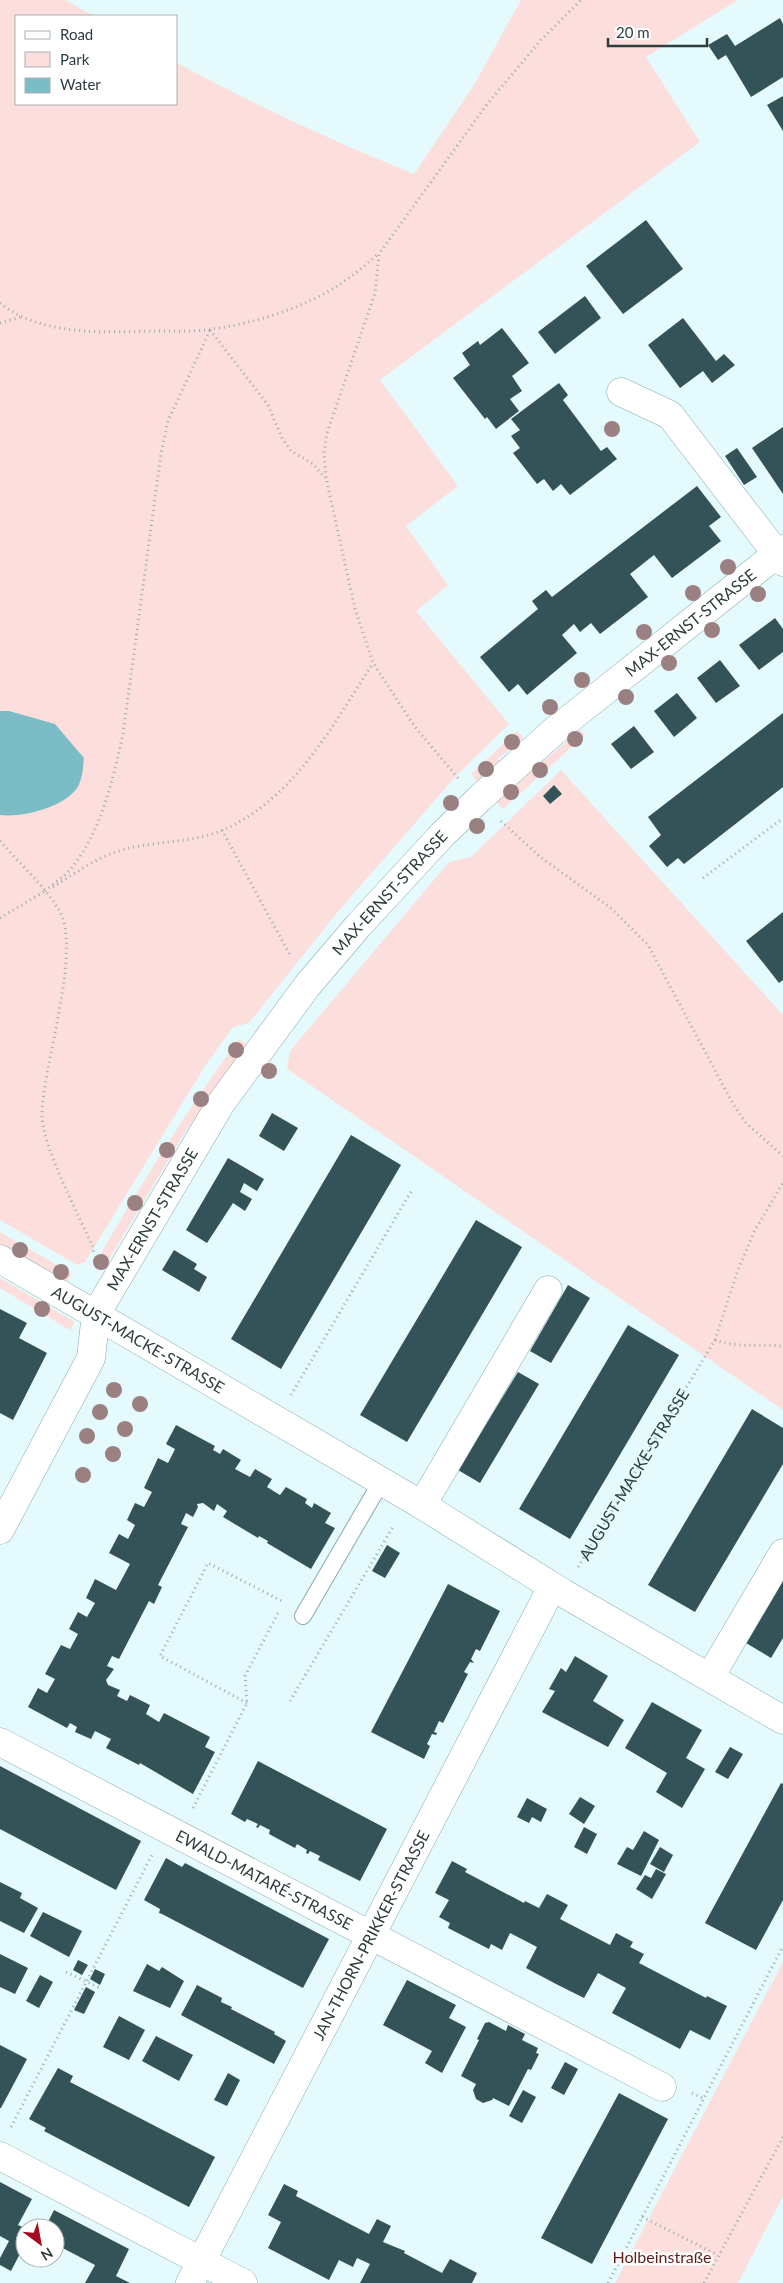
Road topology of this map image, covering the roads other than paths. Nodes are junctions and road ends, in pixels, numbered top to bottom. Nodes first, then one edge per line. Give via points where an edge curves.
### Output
1 (621, 392) dead end
2 (781, 555) edge
3 (0, 1259) edge
4 (548, 1290) dead end
5 (96, 1314) junction
6 (381, 1482) junction
7 (415, 1502) junction
8 (0, 1530) edge
9 (783, 1553) edge
10 (557, 1590) junction
11 (303, 1616) dead end
12 (710, 1677) junction
13 (783, 1720) edge
14 (0, 1742) edge
15 (371, 1936) junction
16 (662, 2087) dead end
17 (0, 2156) edge
18 (196, 2272) edge
19 (243, 2283) edge

1 - 2 street, MAX-ERNST-STRASSE via 670,415
2 - 5 street, MAX-ERNST-STRASSE via 553,732 442,834 358,926 307,986 221,1103
3 - 5 street, AUGUST-MACKE-STRASSE
4 - 7 street
5 - 6 street, AUGUST-MACKE-STRASSE
5 - 8 street via 91,1358
6 - 7 street, AUGUST-MACKE-STRASSE
6 - 11 lane
7 - 10 street, AUGUST-MACKE-STRASSE
9 - 12 street
10 - 12 street, AUGUST-MACKE-STRASSE
10 - 15 street, JAN-THORN-PRIKKER-STRASSE
12 - 13 street, AUGUST-MACKE-STRASSE
14 - 15 street, EWALD-MATARÉ-STRASSE
15 - 16 street, EWALD-MATARÉ-STRASSE
15 - 18 street, JAN-THORN-PRIKKER-STRASSE
17 - 18 street
18 - 19 street

